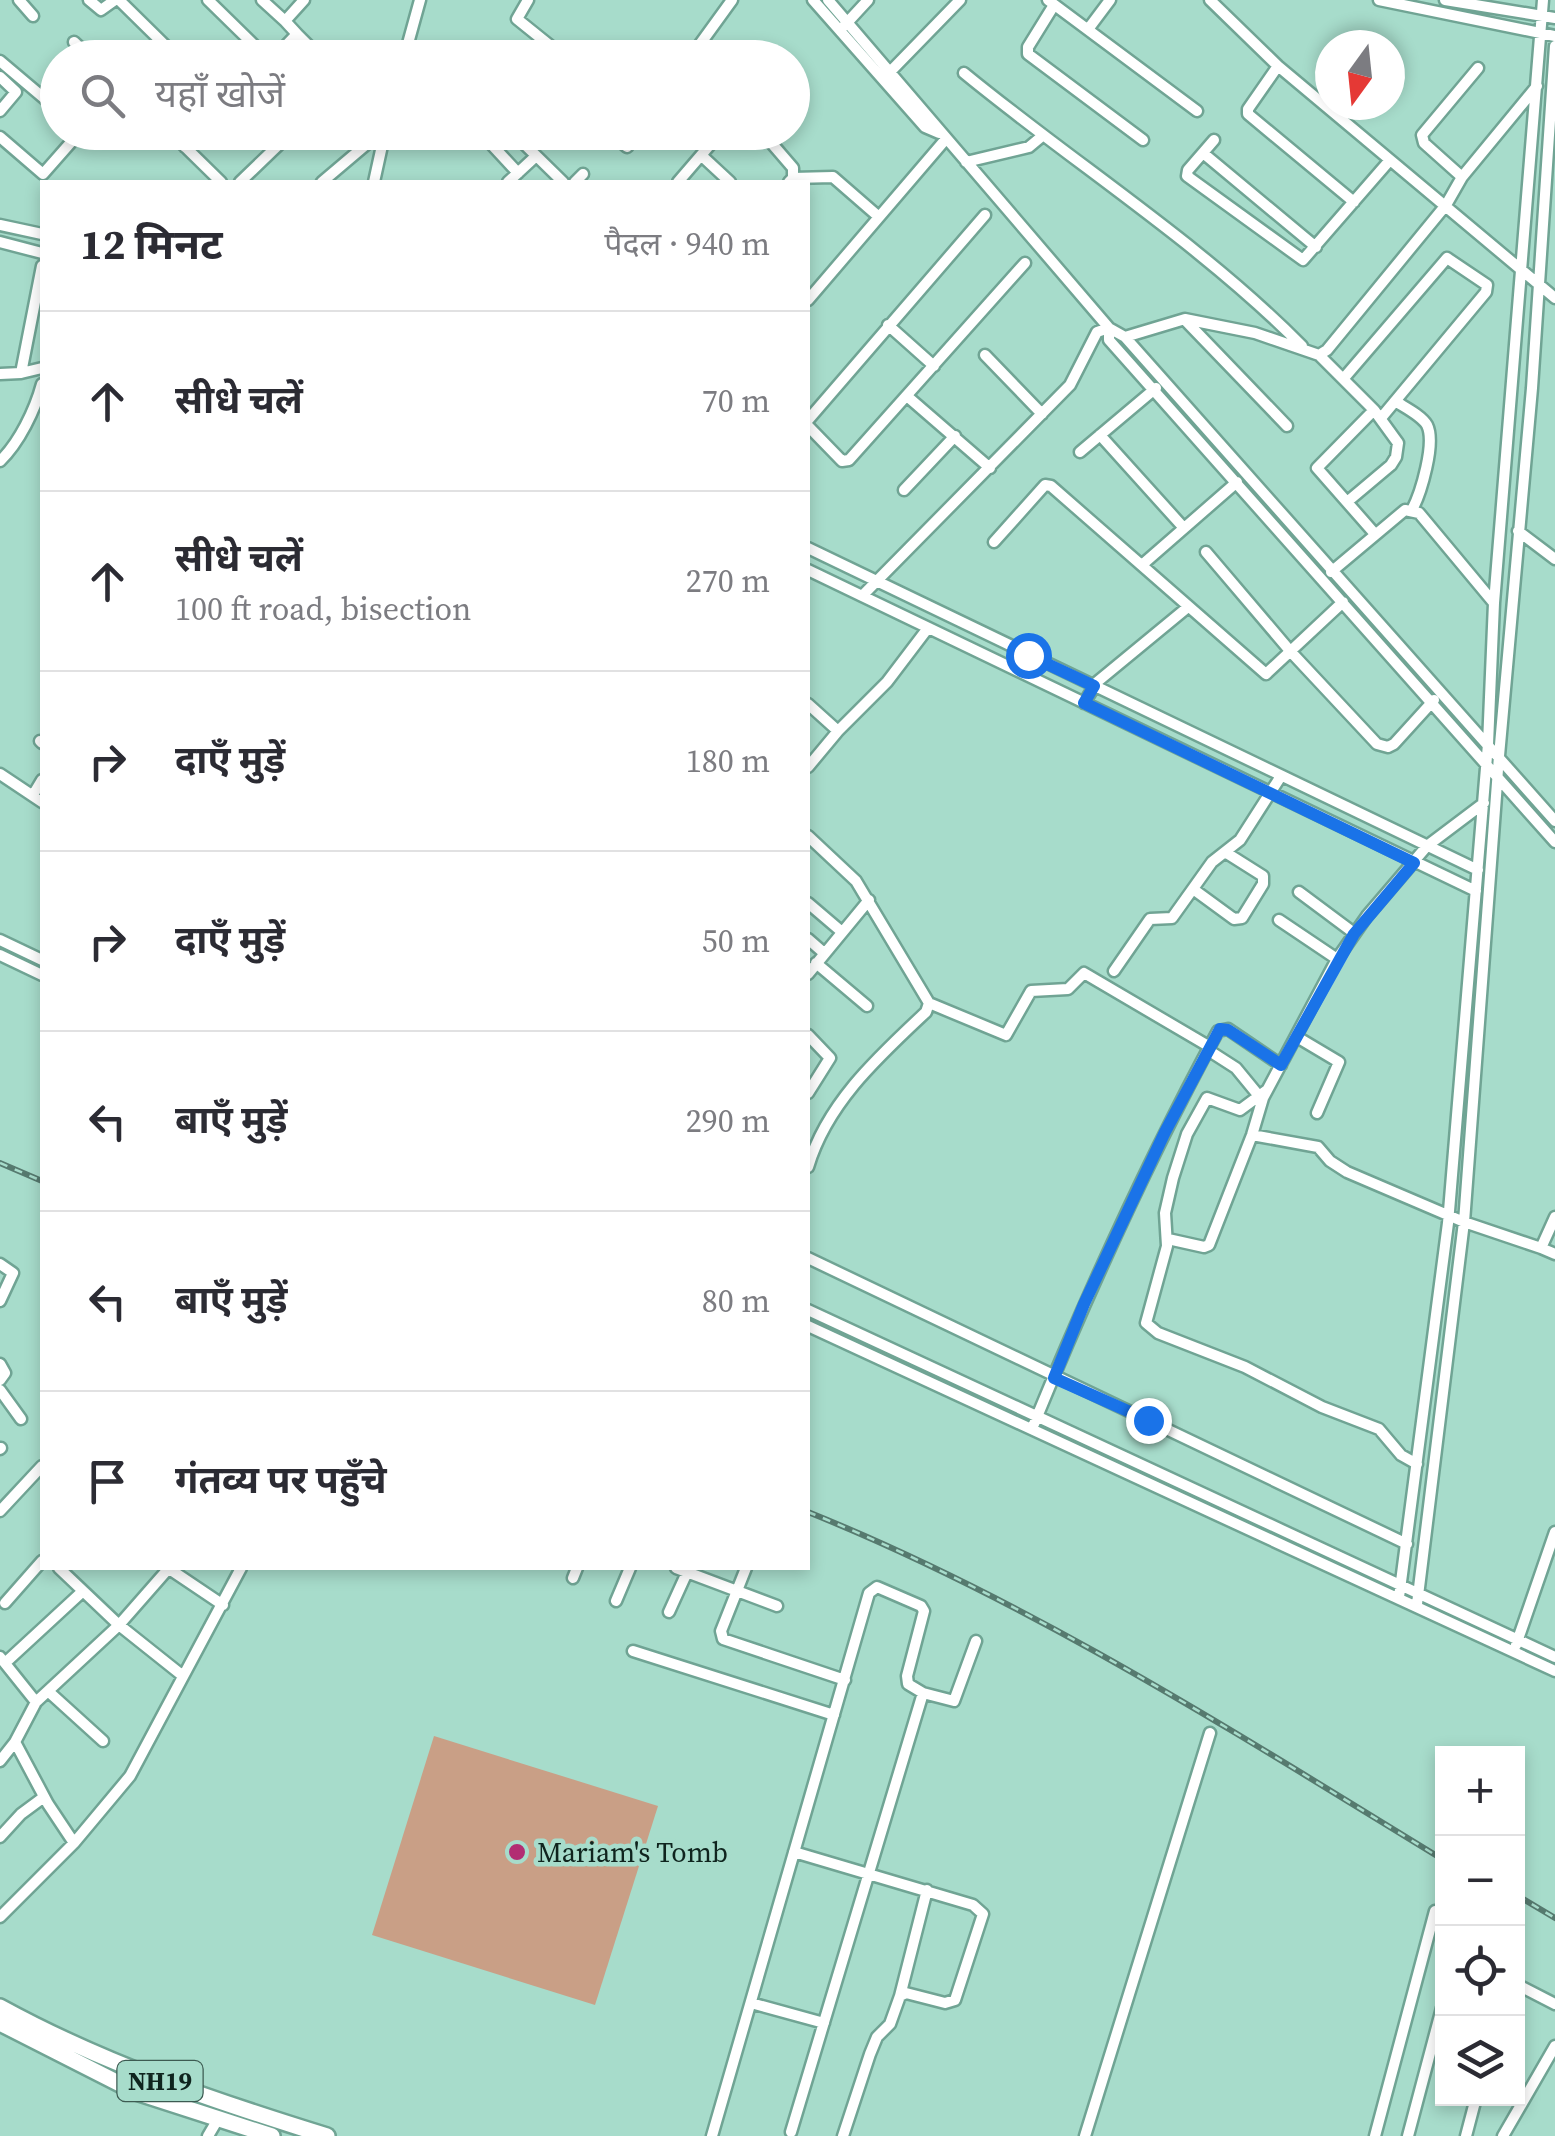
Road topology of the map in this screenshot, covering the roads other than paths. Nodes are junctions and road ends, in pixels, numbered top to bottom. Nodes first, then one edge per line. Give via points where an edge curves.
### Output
1 (19, 0) edge
2 (89, 0) edge
3 (117, 0) edge
4 (208, 0) edge
5 (262, 0) edge
6 (304, 0) edge
7 (420, 0) edge
8 (528, 0) edge
9 (713, 0) edge
10 (814, 0) edge
11 (828, 0) edge
12 (868, 0) edge
13 (960, 0) edge
14 (1110, 0) edge
15 (1210, 0) edge
16 (1379, 0) edge
17 (1446, 0) edge
18 (1543, 0) edge
19 (1458, 1) edge
20 (1051, 2) edge
21 (730, 4) edge
22 (32, 16) dead end
23 (1458, 16) junction
24 (1542, 16) junction
25 (1555, 18) edge
26 (285, 21) junction
27 (843, 27) junction
28 (1089, 28) junction
29 (1540, 33) junction
30 (297, 34) junction
31 (1555, 36) edge
32 (159, 40) edge
33 (249, 40) edge
34 (291, 40) edge
35 (303, 40) edge
36 (409, 40) edge
37 (543, 40) edge
38 (703, 40) edge
39 (1555, 46) edge
40 (0, 61) edge
41 (1278, 66) junction
42 (1478, 68) dead end
43 (964, 74) dead end
44 (887, 76) junction
45 (0, 77) edge
46 (1537, 86) junction
47 (40, 95) edge
48 (0, 111) edge
49 (1198, 111) dead end
50 (0, 136) edge
51 (942, 137) junction
52 (1041, 137) junction
53 (1143, 140) dead end
54 (1214, 140) dead end
55 (64, 150) edge
56 (189, 150) edge
57 (273, 150) edge
58 (361, 150) edge
59 (380, 150) edge
60 (497, 150) edge
61 (529, 150) edge
62 (707, 150) edge
63 (778, 150) edge
64 (1204, 152) junction
65 (535, 156) junction
66 (702, 156) junction
67 (1390, 160) junction
68 (966, 162) junction
69 (518, 173) junction
70 (1462, 177) junction
71 (219, 180) edge
72 (242, 180) edge
73 (324, 180) edge
74 (374, 180) edge
75 (510, 180) edge
76 (561, 180) edge
77 (680, 180) edge
78 (728, 180) edge
79 (791, 180) edge
80 (1528, 184) junction
81 (1550, 184) edge
82 (1354, 202) junction
83 (1446, 205) junction
84 (985, 215) dead end
85 (878, 217) junction
86 (0, 225) edge
87 (40, 234) edge
88 (0, 242) edge
89 (1316, 247) junction
90 (40, 252) edge
91 (1025, 263) dead end
92 (1521, 270) junction
93 (40, 276) edge
94 (1539, 288) junction
95 (810, 298) edge
96 (1555, 298) edge
97 (1185, 319) junction
98 (888, 326) junction
99 (1109, 328) junction
100 (1125, 337) junction
101 (1306, 350) junction
102 (985, 354) dead end
103 (1319, 354) junction
104 (934, 366) junction
105 (40, 369) edge
106 (0, 374) edge
107 (20, 374) junction
108 (1344, 378) junction
109 (1165, 381) junction
110 (40, 392) edge
111 (1152, 392) junction
112 (908, 397) junction
113 (1395, 401) junction
114 (1042, 414) junction
115 (1378, 414) junction
116 (810, 421) edge
117 (810, 425) edge
118 (1287, 426) dead end
119 (1100, 435) junction
120 (954, 436) junction
121 (1080, 452) dead end
122 (0, 461) edge
123 (990, 468) junction
124 (1246, 474) junction
125 (1234, 484) junction
126 (904, 490) dead end
127 (1346, 502) junction
128 (1412, 510) junction
129 (1183, 527) junction
130 (1518, 532) junction
131 (1375, 534) junction
132 (994, 542) dead end
133 (810, 549) edge
134 (1206, 552) dead end
135 (1555, 560) edge
136 (1143, 564) junction
137 (1333, 570) junction
138 (810, 571) edge
139 (875, 580) junction
140 (1323, 580) junction
141 (862, 596) junction
142 (1342, 602) junction
143 (1494, 604) junction
144 (1188, 607) junction
145 (928, 628) junction
146 (1291, 652) junction
147 (1094, 686) junction
148 (1441, 693) junction
149 (1432, 702) junction
150 (1084, 703) junction
151 (810, 710) edge
152 (838, 731) junction
153 (1488, 744) junction
154 (1499, 756) junction
155 (810, 765) edge
156 (1486, 766) junction
157 (0, 774) edge
158 (1281, 776) junction
159 (1497, 779) junction
160 (1272, 795) junction
161 (38, 798) edge
162 (1482, 803) junction
163 (1496, 803) junction
164 (1555, 822) edge
165 (1546, 832) junction
166 (810, 838) edge
167 (1555, 842) edge
168 (1427, 846) junction
169 (1225, 852) junction
170 (1414, 863) junction
171 (1478, 870) junction
172 (1193, 888) junction
173 (1476, 891) junction
174 (1299, 892) dead end
175 (869, 900) junction
176 (810, 905) edge
177 (1279, 920) dead end
178 (842, 932) junction
179 (1354, 934) junction
180 (0, 940) edge
181 (810, 942) edge
182 (824, 953) junction
183 (0, 955) edge
184 (40, 959) edge
185 (1337, 959) junction
186 (816, 964) junction
187 (1114, 971) dead end
188 (810, 972) edge
189 (40, 974) edge
190 (930, 1003) junction
191 (867, 1006) dead end
192 (1297, 1037) junction
193 (810, 1038) edge
194 (1209, 1048) junction
195 (1281, 1065) junction
196 (810, 1091) edge
197 (1263, 1093) junction
198 (1317, 1114) dead end
199 (1252, 1136) junction
200 (810, 1162) edge
201 (1449, 1215) junction
202 (1555, 1217) edge
203 (1464, 1222) junction
204 (1168, 1239) junction
205 (1540, 1248) junction
206 (1555, 1254) edge
207 (810, 1259) edge
208 (0, 1264) edge
209 (0, 1302) edge
210 (810, 1311) edge
211 (810, 1327) edge
212 (0, 1364) edge
213 (1054, 1378) junction
214 (0, 1380) edge
215 (0, 1390) edge
216 (1037, 1418) junction
217 (21, 1419) dead end
218 (1032, 1430) junction
219 (1417, 1464) junction
220 (40, 1468) edge
221 (0, 1511) edge
222 (1555, 1532) edge
223 (1407, 1544) junction
224 (40, 1562) edge
225 (61, 1570) edge
226 (166, 1570) edge
227 (171, 1570) edge
228 (238, 1570) edge
229 (629, 1570) edge
230 (689, 1570) edge
231 (745, 1570) edge
232 (83, 1591) junction
233 (736, 1592) junction
234 (1400, 1592) junction
235 (1418, 1599) junction
236 (616, 1601) dead end
237 (5, 1602) dead end
238 (223, 1605) junction
239 (778, 1606) dead end
240 (668, 1612) dead end
241 (119, 1625) junction
242 (1518, 1639) junction
243 (976, 1640) dead end
244 (1514, 1651) junction
245 (633, 1652) dead end
246 (1555, 1657) edge
247 (2, 1660) edge
248 (1555, 1671) edge
249 (183, 1676) junction
250 (845, 1680) junction
251 (50, 1692) junction
252 (922, 1693) junction
253 (36, 1702) junction
254 (834, 1715) junction
255 (1210, 1732) dead end
256 (15, 1742) junction
257 (103, 1742) dead end
258 (0, 1761) edge
259 (44, 1797) junction
260 (0, 1836) edge
261 (74, 1843) junction
262 (794, 1852) junction
263 (868, 1873) junction
264 (928, 1890) junction
265 (1435, 1910) dead end
266 (2, 1912) edge
267 (1525, 1989) edge
268 (900, 1996) junction
269 (751, 2003) junction
270 (1555, 2004) edge
271 (0, 2006) edge
272 (1440, 2016) edge
273 (824, 2023) junction
274 (1, 2028) edge
275 (1555, 2046) edge
276 (1474, 2106) edge
277 (218, 2119) junction
278 (791, 2132) dead end
279 (248, 2133) edge
280 (208, 2136) edge
281 (272, 2136) edge
282 (327, 2136) edge
283 (712, 2136) edge
284 (844, 2136) edge
285 (1085, 2136) edge
286 (1375, 2136) edge
287 (1408, 2136) edge
288 (1466, 2136) edge
289 (1503, 2136) edge

1 - 22 street
2 - 3 street via 100,10
3 - 32 street
4 - 33 street
5 - 26 street
6 - 26 street
7 - 36 street
8 - 37 street via 517,18
9 - 21 street
10 - 27 street
11 - 27 street
12 - 27 street
13 - 44 street
14 - 28 street
15 - 41 street
16 - 23 street
17 - 19 street
18 - 24 street
19 - 23 street
19 - 24 street
20 - 28 street
20 - 53 street via 1028,54
21 - 38 street
23 - 29 street
24 - 25 street
24 - 29 street
26 - 30 street
27 - 44 street
28 - 49 street
29 - 31 street
29 - 46 street
30 - 34 street
30 - 35 street
39 - 81 street
40 - 47 street
41 - 67 street
41 - 82 street via 1248,114
42 - 70 street via 1422,135
43 - 52 street
44 - 51 street via 925,127
45 - 48 street via 16,92
46 - 70 street
46 - 80 street
50 - 55 street via 43,174
51 - 68 street
51 - 85 street
52 - 68 street via 1029,147
52 - 101 street via 1215,268
54 - 64 street
56 - 71 street
57 - 72 street
58 - 73 street
59 - 74 street
60 - 69 street
61 - 65 street
62 - 66 street
63 - 79 street via 793,168
64 - 89 street
64 - 89 street via 1187,176 1302,260
65 - 69 street
65 - 76 street
66 - 77 street
66 - 78 street
67 - 82 street
67 - 83 street
68 - 99 street
69 - 75 street
70 - 83 street
79 - 85 street via 833,177
80 - 81 street
80 - 92 street
81 - 94 street
82 - 89 street
83 - 92 street
83 - 103 street
84 - 98 street
85 - 95 street
86 - 87 street
88 - 90 street
91 - 104 street
92 - 94 street
92 - 143 street
93 - 107 street
94 - 96 street
94 - 130 street
97 - 100 street
97 - 101 street
97 - 118 street
98 - 104 street
98 - 116 street
99 - 100 street
99 - 111 street via 1109,340
99 - 114 street via 1097,332 1076,378
100 - 109 street
101 - 103 street
102 - 114 street
103 - 108 street
104 - 112 street
105 - 107 street
106 - 107 street
108 - 113 street via 1450,258 1488,288
108 - 115 street
109 - 111 street
109 - 124 street
110 - 122 street
111 - 119 street
111 - 125 street
112 - 117 street via 847,461
112 - 120 street
113 - 115 street
113 - 128 street via 1428,431 1425,477
114 - 123 street
115 - 127 street via 1398,443 1396,458
115 - 127 street via 1317,465
119 - 121 street
119 - 129 street
120 - 123 street
120 - 126 street
123 - 139 street
124 - 125 street
124 - 137 street
125 - 129 street
125 - 140 street
127 - 131 street
128 - 131 street
128 - 143 street
129 - 136 street
130 - 135 street
130 - 154 street
131 - 137 street
132 - 136 street via 1048,484
133 - 139 street
134 - 146 street
136 - 144 street
137 - 140 street
137 - 148 street
138 - 141 street
139 - 141 street
139 - 147 street
140 - 142 street
141 - 145 street
142 - 146 street
142 - 149 street
143 - 153 street
144 - 146 street via 1262,672 1271,673
144 - 147 street
145 - 150 street
145 - 152 street via 888,682
146 - 149 street via 1383,746 1394,744
147 - 150 street
147 - 158 street
148 - 149 street
148 - 153 street
149 - 156 street
150 - 160 street
151 - 152 street
152 - 155 street
153 - 154 street
153 - 156 street
154 - 159 street
154 - 164 street
156 - 159 street
156 - 162 street
157 - 161 street
158 - 160 street
158 - 168 street
159 - 163 street
159 - 165 street
160 - 169 street
160 - 170 street
162 - 163 street
162 - 168 street
162 - 171 street
163 - 203 street
164 - 165 street
165 - 167 street
166 - 175 street
168 - 170 street
168 - 171 street
169 - 172 street
169 - 172 street via 1262,876 1242,918 1234,920
170 - 173 street
170 - 179 street
171 - 173 street
172 - 187 street via 1172,918 1150,919
173 - 201 street
174 - 179 street
175 - 178 street
175 - 190 street
176 - 178 street
177 - 185 street
178 - 182 street
179 - 185 street
180 - 184 street
181 - 182 street
182 - 186 street
183 - 189 street
185 - 192 street
186 - 188 street
186 - 191 street
190 - 194 street via 1006,1035 1031,991 1071,988 1084,973
190 - 200 street via 860,1074
192 - 195 street
192 - 198 street via 1339,1062
193 - 196 street via 830,1058
194 - 195 street via 1226,1028
194 - 197 street
194 - 213 street
195 - 197 street
197 - 199 street
197 - 204 street via 1240,1110 1206,1099 1173,1178 1165,1213
199 - 201 street via 1318,1147 1347,1172
199 - 204 street via 1210,1244
201 - 203 street
201 - 219 street
202 - 205 street
203 - 205 street
203 - 235 street
204 - 219 street via 1146,1315 1149,1328 1380,1429
205 - 206 street
207 - 213 street
208 - 209 street via 13,1273
210 - 216 street
211 - 218 street
212 - 214 street
213 - 216 street
213 - 223 street
215 - 217 street
216 - 218 street
216 - 234 street
218 - 234 street
219 - 223 street
220 - 221 street
222 - 242 street
223 - 234 street
224 - 237 street
225 - 232 street
226 - 241 street
227 - 238 street
228 - 238 street
229 - 236 street
230 - 233 street
230 - 240 street
231 - 233 street
232 - 241 street
232 - 247 street
233 - 239 street
233 - 250 street via 720,1631 723,1639
234 - 235 street
235 - 242 street
235 - 244 street
238 - 249 street
241 - 249 street
241 - 251 street
242 - 244 street
242 - 246 street
243 - 252 street via 954,1701
244 - 248 street
245 - 254 street
247 - 253 street
249 - 261 street via 130,1776
250 - 252 street via 869,1594 877,1587 924,1610 907,1676
250 - 254 street
251 - 253 street
251 - 257 street
252 - 263 street
253 - 256 street
254 - 262 street
255 - 285 street
256 - 258 street
256 - 259 street
259 - 260 street
259 - 261 street
261 - 266 street
262 - 263 street
262 - 269 street
263 - 264 street
263 - 273 street
264 - 268 street
264 - 268 street via 983,1914 954,2000
265 - 286 street
267 - 270 street
268 - 284 street via 870,2054
269 - 273 street
269 - 283 street
271 - 282 highway, NH19 via 140,2074
272 - 287 street
273 - 278 street
274 - 277 highway, NH19 via 136,2092
275 - 289 street
276 - 288 street
277 - 279 highway, NH19
277 - 280 street
279 - 281 highway, NH19

